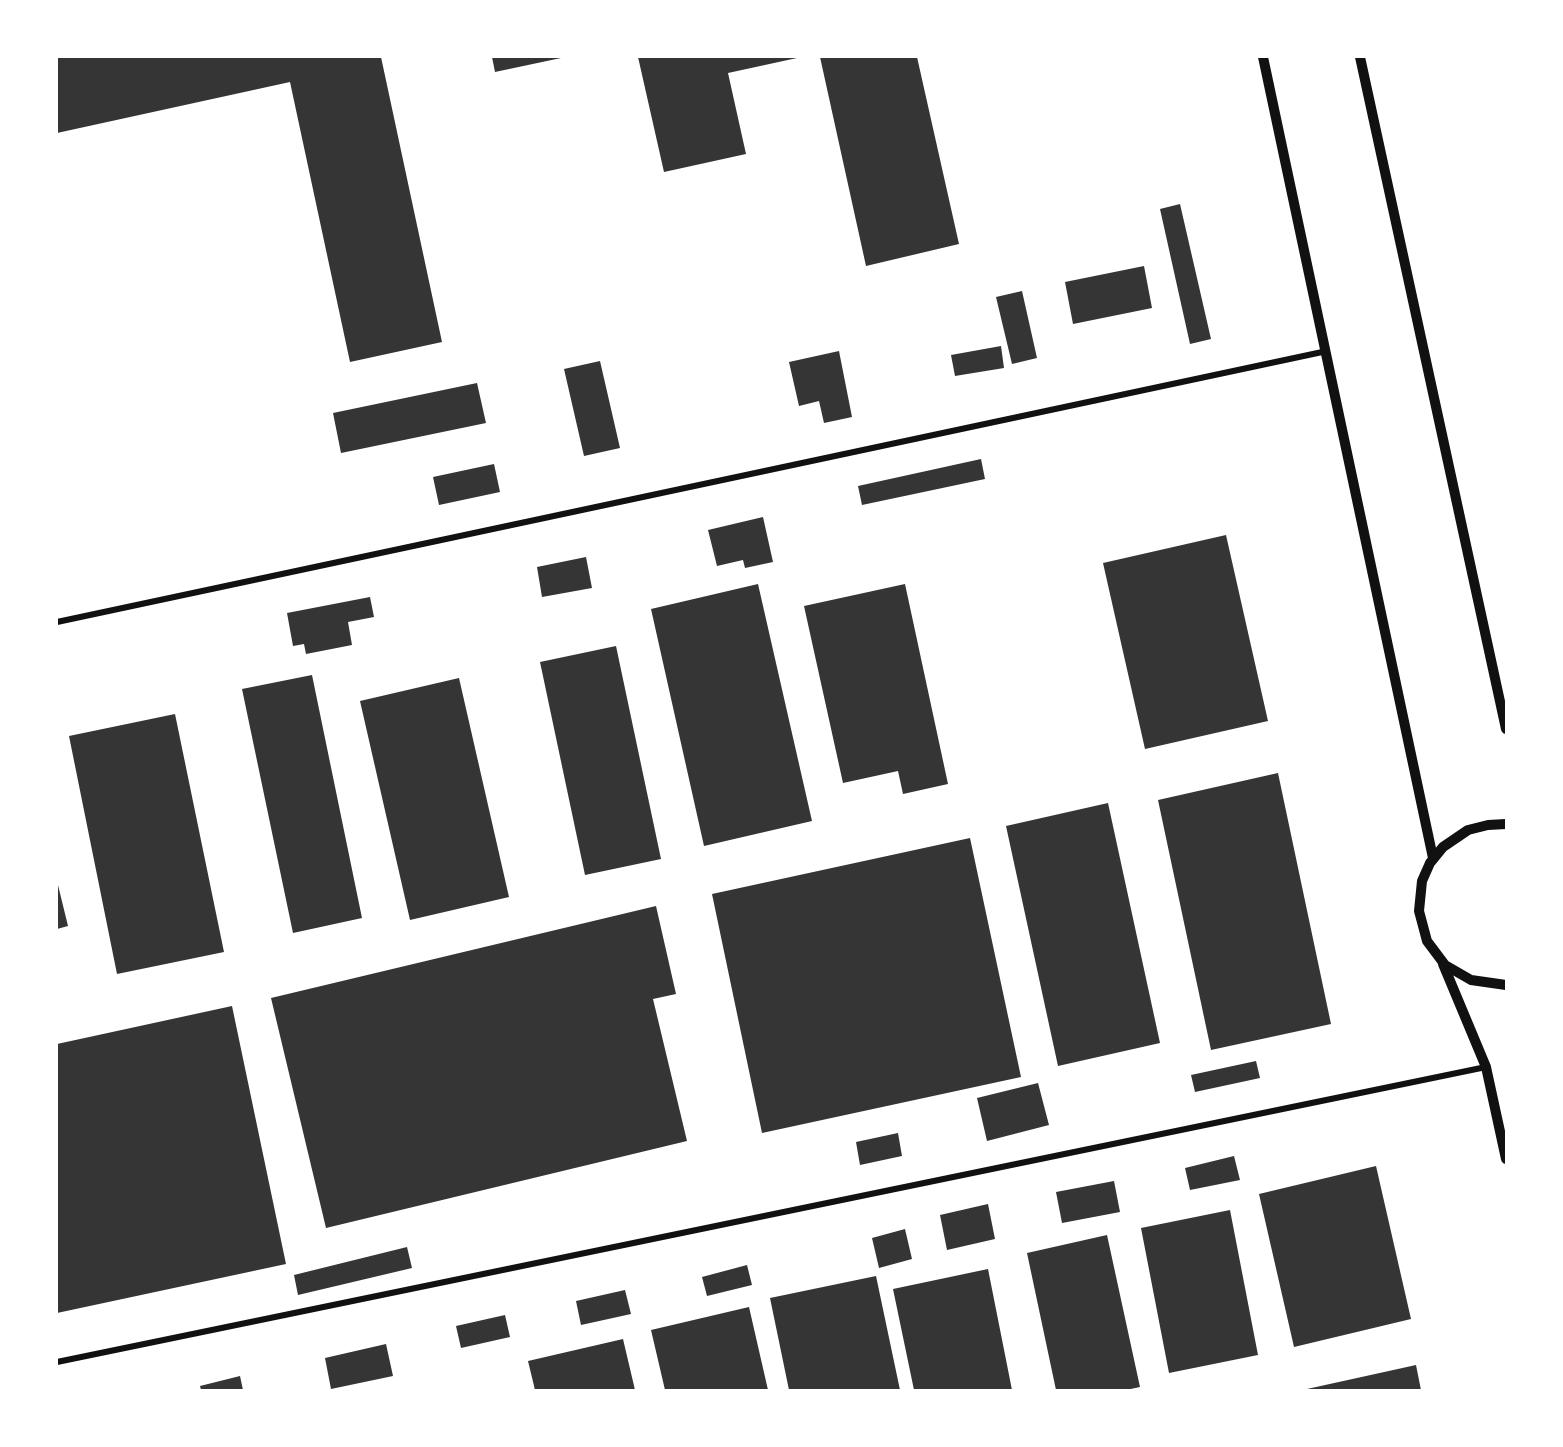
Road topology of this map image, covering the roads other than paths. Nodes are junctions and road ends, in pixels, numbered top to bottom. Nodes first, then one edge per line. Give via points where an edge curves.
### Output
1 (1263, 57) edge
2 (1360, 57) edge
3 (1327, 351) junction
4 (57, 622) edge
5 (1506, 729) edge
6 (1506, 824) edge
7 (1433, 858) junction
8 (1442, 961) junction
9 (1506, 985) edge
10 (1486, 1068) junction
11 (1506, 1159) edge
12 (57, 1362) edge

1 - 3 street
2 - 5 street
3 - 4 street
3 - 7 street
6 - 7 street via 1468,830
7 - 8 street via 1422,881 1419,911 1427,941
8 - 9 street via 1471,980
8 - 10 street
10 - 11 street
10 - 12 street

